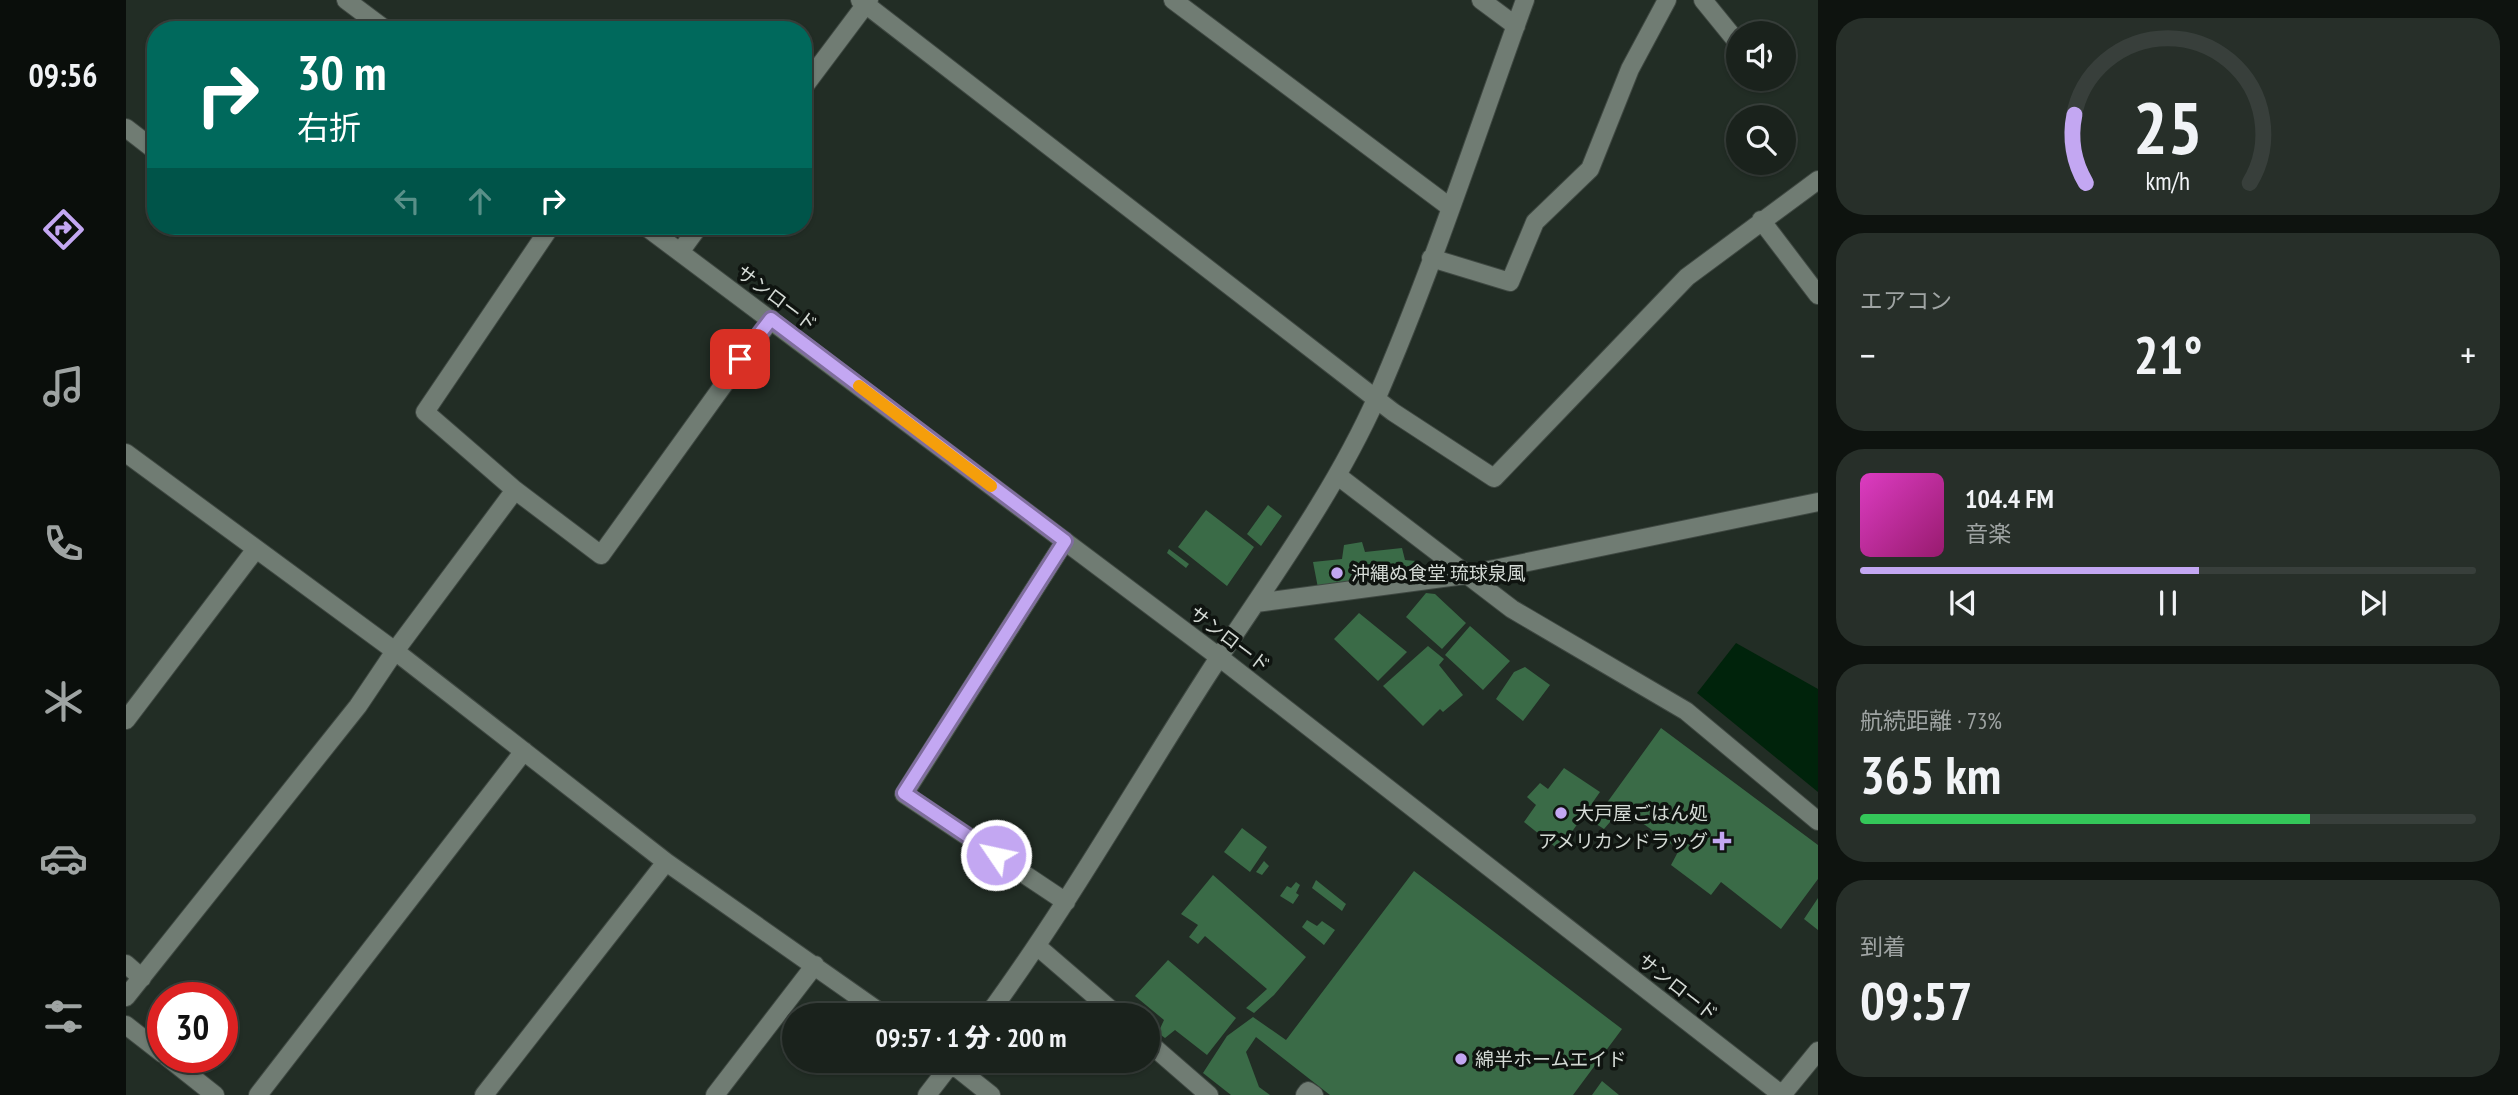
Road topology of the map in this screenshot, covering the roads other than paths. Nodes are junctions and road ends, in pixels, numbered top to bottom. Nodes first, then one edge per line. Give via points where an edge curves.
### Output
1 (346, 0) edge
2 (1173, 0) edge
3 (1481, 0) edge
4 (1525, 0) edge
5 (1667, 0) edge
6 (1703, 0) edge
7 (865, 1) edge
8 (374, 21) edge
9 (1516, 26) junction
10 (1726, 28) edge
11 (812, 75) edge
12 (126, 128) edge
13 (147, 144) edge
14 (1818, 180) edge
15 (1451, 208) junction
16 (1761, 220) junction
17 (545, 235) edge
18 (657, 235) edge
19 (692, 235) edge
20 (680, 252) junction
21 (1431, 258) junction
22 (1818, 295) edge
23 (771, 319) junction
24 (1377, 397) junction
25 (126, 453) edge
26 (1338, 476) junction
27 (515, 490) junction
28 (1818, 502) edge
29 (1065, 541) junction
30 (256, 549) junction
31 (1465, 575) junction
32 (1256, 603) junction
33 (395, 651) junction
34 (1219, 657) junction
35 (126, 720) edge
36 (524, 751) junction
37 (1818, 821) edge
38 (666, 862) junction
39 (1066, 902) junction
40 (1038, 947) junction
41 (126, 964) edge
42 (815, 965) junction
43 (142, 978) junction
44 (126, 997) edge
45 (867, 1003) edge
46 (997, 1003) edge
47 (1103, 1003) edge
48 (126, 1025) edge
49 (147, 1041) edge
50 (1818, 1051) edge
51 (1160, 1052) edge
52 (188, 1073) edge
53 (943, 1073) edge
54 (964, 1073) edge
55 (215, 1095) edge
56 (258, 1095) edge
57 (485, 1095) edge
58 (715, 1095) edge
59 (927, 1095) edge
60 (990, 1095) edge
61 (1209, 1095) edge
62 (1305, 1095) edge
63 (1314, 1095) edge
64 (1782, 1095) edge

1 - 8 street
2 - 15 street
3 - 9 street
4 - 9 street
5 - 21 street via 1630,69 1590,169 1535,222 1510,282
6 - 10 street
7 - 11 street
7 - 24 street
9 - 15 street
12 - 13 street
14 - 16 street
15 - 21 street
16 - 22 street
16 - 24 street via 1687,277 1494,478
17 - 27 street via 425,412
18 - 20 street, サンロード
19 - 20 street
20 - 23 street, サンロード
21 - 24 street
23 - 27 street via 601,555
23 - 29 street, サンロード
24 - 26 street
25 - 30 street
26 - 31 street
26 - 32 street
27 - 33 street
28 - 31 street
29 - 34 street, サンロード
29 - 39 street via 904,793
30 - 33 street
30 - 35 street
31 - 32 street
31 - 37 street via 1512,609 1686,711
32 - 34 street
33 - 36 street
33 - 43 street via 358,706
34 - 39 street
34 - 64 street, サンロード
36 - 38 street
36 - 56 street
38 - 42 street
38 - 57 street
39 - 40 street
40 - 46 street
40 - 47 street
41 - 43 street
42 - 45 street
42 - 58 street
43 - 44 street
48 - 49 street
50 - 64 street
51 - 61 street
52 - 55 street
53 - 59 street
54 - 60 street
62 - 63 street via 1308,1091

